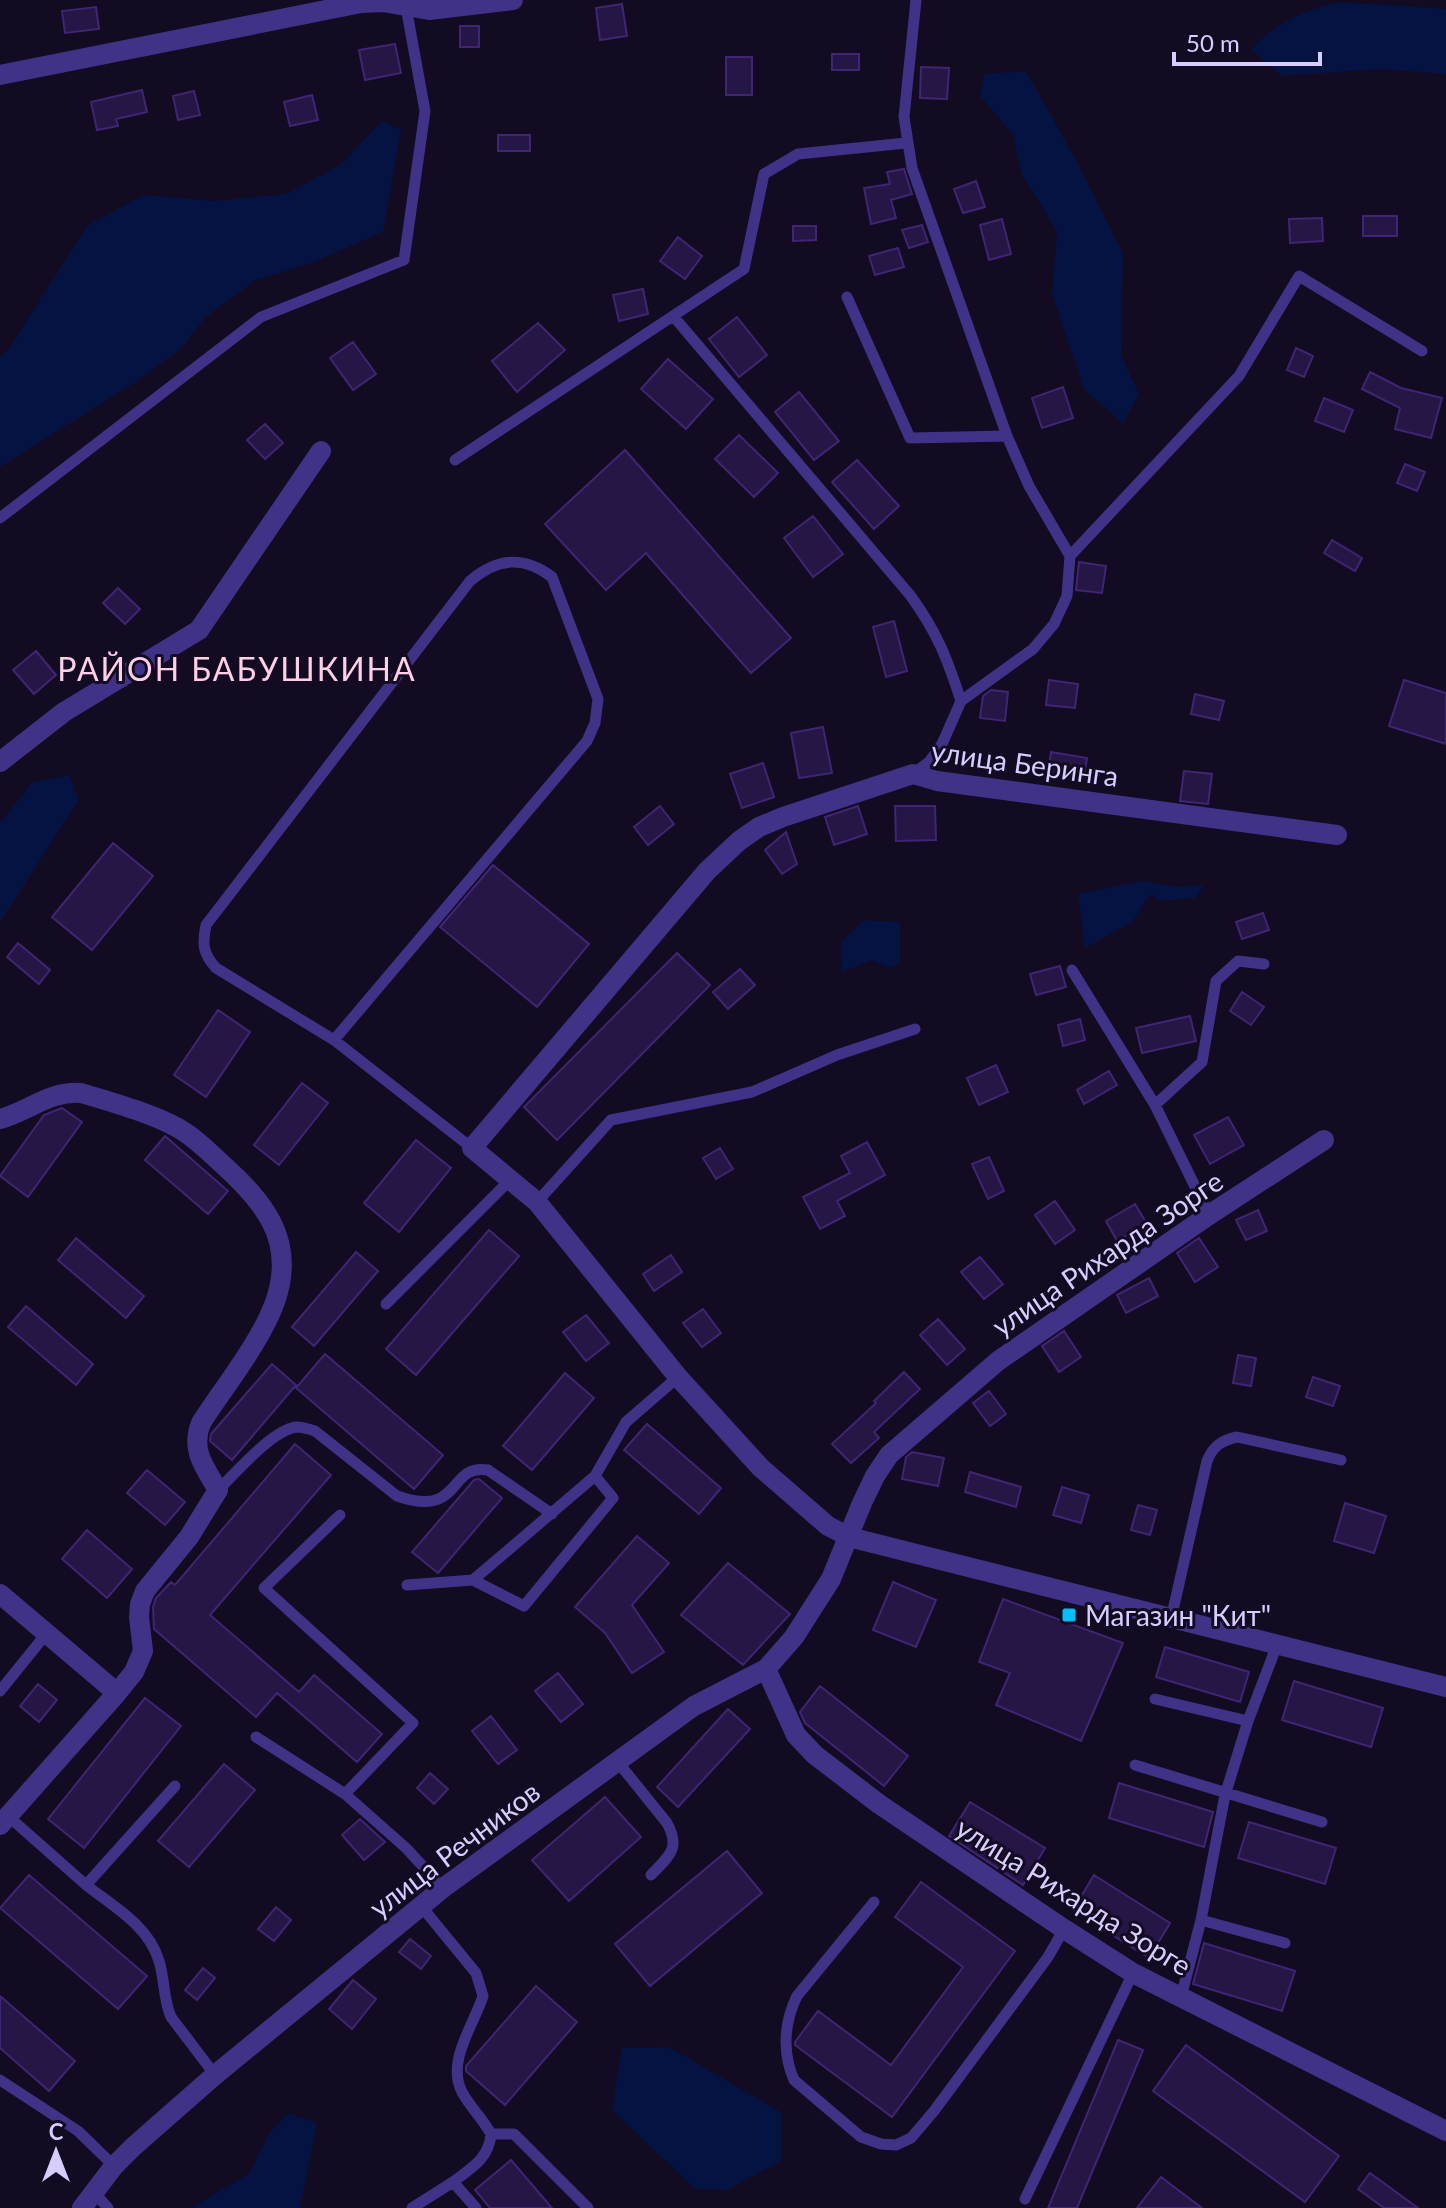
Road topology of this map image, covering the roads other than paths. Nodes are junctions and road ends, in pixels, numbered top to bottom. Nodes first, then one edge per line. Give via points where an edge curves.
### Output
1 (513, 0) edge
2 (916, 0) edge
3 (469, 3) edge
4 (406, 7) junction
5 (0, 75) edge
6 (906, 143) junction
7 (847, 297) dead end
8 (674, 317) junction
9 (1422, 351) dead end
10 (1007, 436) junction
11 (321, 451) dead end
12 (455, 460) dead end
13 (0, 518) edge
14 (1070, 556) junction
15 (961, 701) junction
16 (0, 762) edge
17 (913, 774) junction
18 (1337, 835) dead end
19 (1264, 964) dead end
20 (1072, 970) dead end
21 (915, 1029) dead end
22 (334, 1040) junction
23 (1155, 1105) junction
24 (0, 1119) edge
25 (1324, 1140) dead end
26 (472, 1148) junction
27 (511, 1179) junction
28 (537, 1202) junction
29 (1209, 1215) junction
30 (386, 1304) dead end
31 (678, 1377) junction
32 (1341, 1460) dead end
33 (595, 1476) junction
34 (218, 1490) junction
35 (552, 1514) junction
36 (340, 1515) dead end
37 (849, 1537) junction
38 (473, 1580) junction
39 (407, 1585) dead end
40 (0, 1594) edge
41 (1171, 1619) junction
42 (46, 1634) junction
43 (1277, 1645) junction
44 (766, 1669) junction
45 (1446, 1687) edge
46 (0, 1691) edge
47 (117, 1693) junction
48 (1155, 1699) dead end
49 (1248, 1721) junction
50 (256, 1737) dead end
51 (617, 1761) junction
52 (1135, 1765) dead end
53 (175, 1786) dead end
54 (345, 1794) junction
55 (1225, 1795) junction
56 (4, 1820) edge
57 (1322, 1822) dead end
58 (651, 1875) dead end
59 (86, 1885) junction
60 (443, 1888) junction
61 (874, 1902) dead end
62 (421, 1906) junction
63 (1201, 1920) junction
64 (1064, 1929) junction
65 (1285, 1943) dead end
66 (1133, 1973) junction
67 (1181, 1997) junction
68 (215, 2075) junction
69 (0, 2080) edge
70 (1446, 2131) edge
71 (491, 2134) junction
72 (114, 2166) junction
73 (453, 2182) junction
74 (1025, 2199) dead end
75 (95, 2203) edge
76 (412, 2208) edge
77 (476, 2208) edge
78 (588, 2208) edge

1 - 3 street
2 - 6 lane
3 - 4 street via 429,10
4 - 5 street via 361,3
4 - 13 lane via 425,111 404,260 261,317
6 - 8 lane via 798,154 764,174 744,269
6 - 10 lane
7 - 10 lane via 910,438
8 - 12 lane
8 - 15 lane via 910,595 944,647
9 - 14 lane via 1299,276 1239,376
10 - 14 lane
11 - 16 street via 199,630 64,712
14 - 15 lane via 1067,596 1054,624 1033,649
15 - 17 lane via 942,744
17 - 18 street, улица Беринга
17 - 26 street, улица Беринга via 783,817 739,841 707,871
19 - 23 lane via 1238,961 1216,981 1202,1062
20 - 23 lane
21 - 28 lane via 752,1092 611,1120
22 - 22 lane via 216,968 205,955 206,925 470,581 504,562 539,567 552,577 598,699 595,723 587,741
22 - 26 lane
23 - 29 lane
24 - 34 street via 51,1095 91,1096 177,1127 253,1191 265,1209 278,1238 282,1265 277,1296 270,1316 196,1435 201,1461
25 - 29 street, улица Рихарда Зорге
26 - 27 street
27 - 28 street
27 - 30 lane
28 - 31 street
29 - 37 street, улица Рихарда Зорге via 998,1361 889,1455
31 - 33 lane via 626,1422
31 - 37 street via 781,1487
32 - 41 lane via 1237,1437 1212,1449
33 - 35 lane
33 - 38 lane via 613,1498 524,1606
34 - 35 lane via 273,1439 300,1427 315,1431 397,1496 429,1503 446,1497 464,1475 488,1470
34 - 47 street via 189,1537 145,1591 140,1604 143,1651
35 - 38 lane
36 - 54 lane via 264,1588 413,1723
37 - 41 street
37 - 44 street, улица Речников via 831,1579
38 - 39 lane
40 - 42 street
41 - 43 street
42 - 46 lane
42 - 47 street
43 - 45 street
43 - 49 lane
44 - 51 street, улица Речников via 694,1706
44 - 64 street, улица Рихарда Зорге via 796,1735 815,1755
47 - 56 street
48 - 49 lane
49 - 55 lane
50 - 54 lane
51 - 58 lane via 673,1834 671,1855
51 - 60 street, улица Речников
52 - 55 lane
53 - 59 lane
54 - 60 lane
55 - 57 lane
55 - 63 lane
56 - 59 lane
59 - 68 lane via 149,1939 161,1966 171,2017
60 - 62 street, улица Речников
61 - 64 lane via 797,1996 786,2031 794,2080 861,2137 881,2144 911,2138 934,2111
62 - 68 street, улица Речников
62 - 71 lane via 482,1984 483,1996 457,2067 462,2094
63 - 65 lane
63 - 67 lane
64 - 66 street, улица Рихарда Зорге
66 - 67 street, улица Рихарда Зорге
66 - 74 lane
67 - 70 street, улица Рихарда Зорге
68 - 72 street, улица Речников
69 - 72 lane via 78,2131
71 - 73 lane via 485,2157
71 - 78 lane via 514,2134
72 - 75 street, улица Речников
73 - 76 lane
73 - 77 lane

